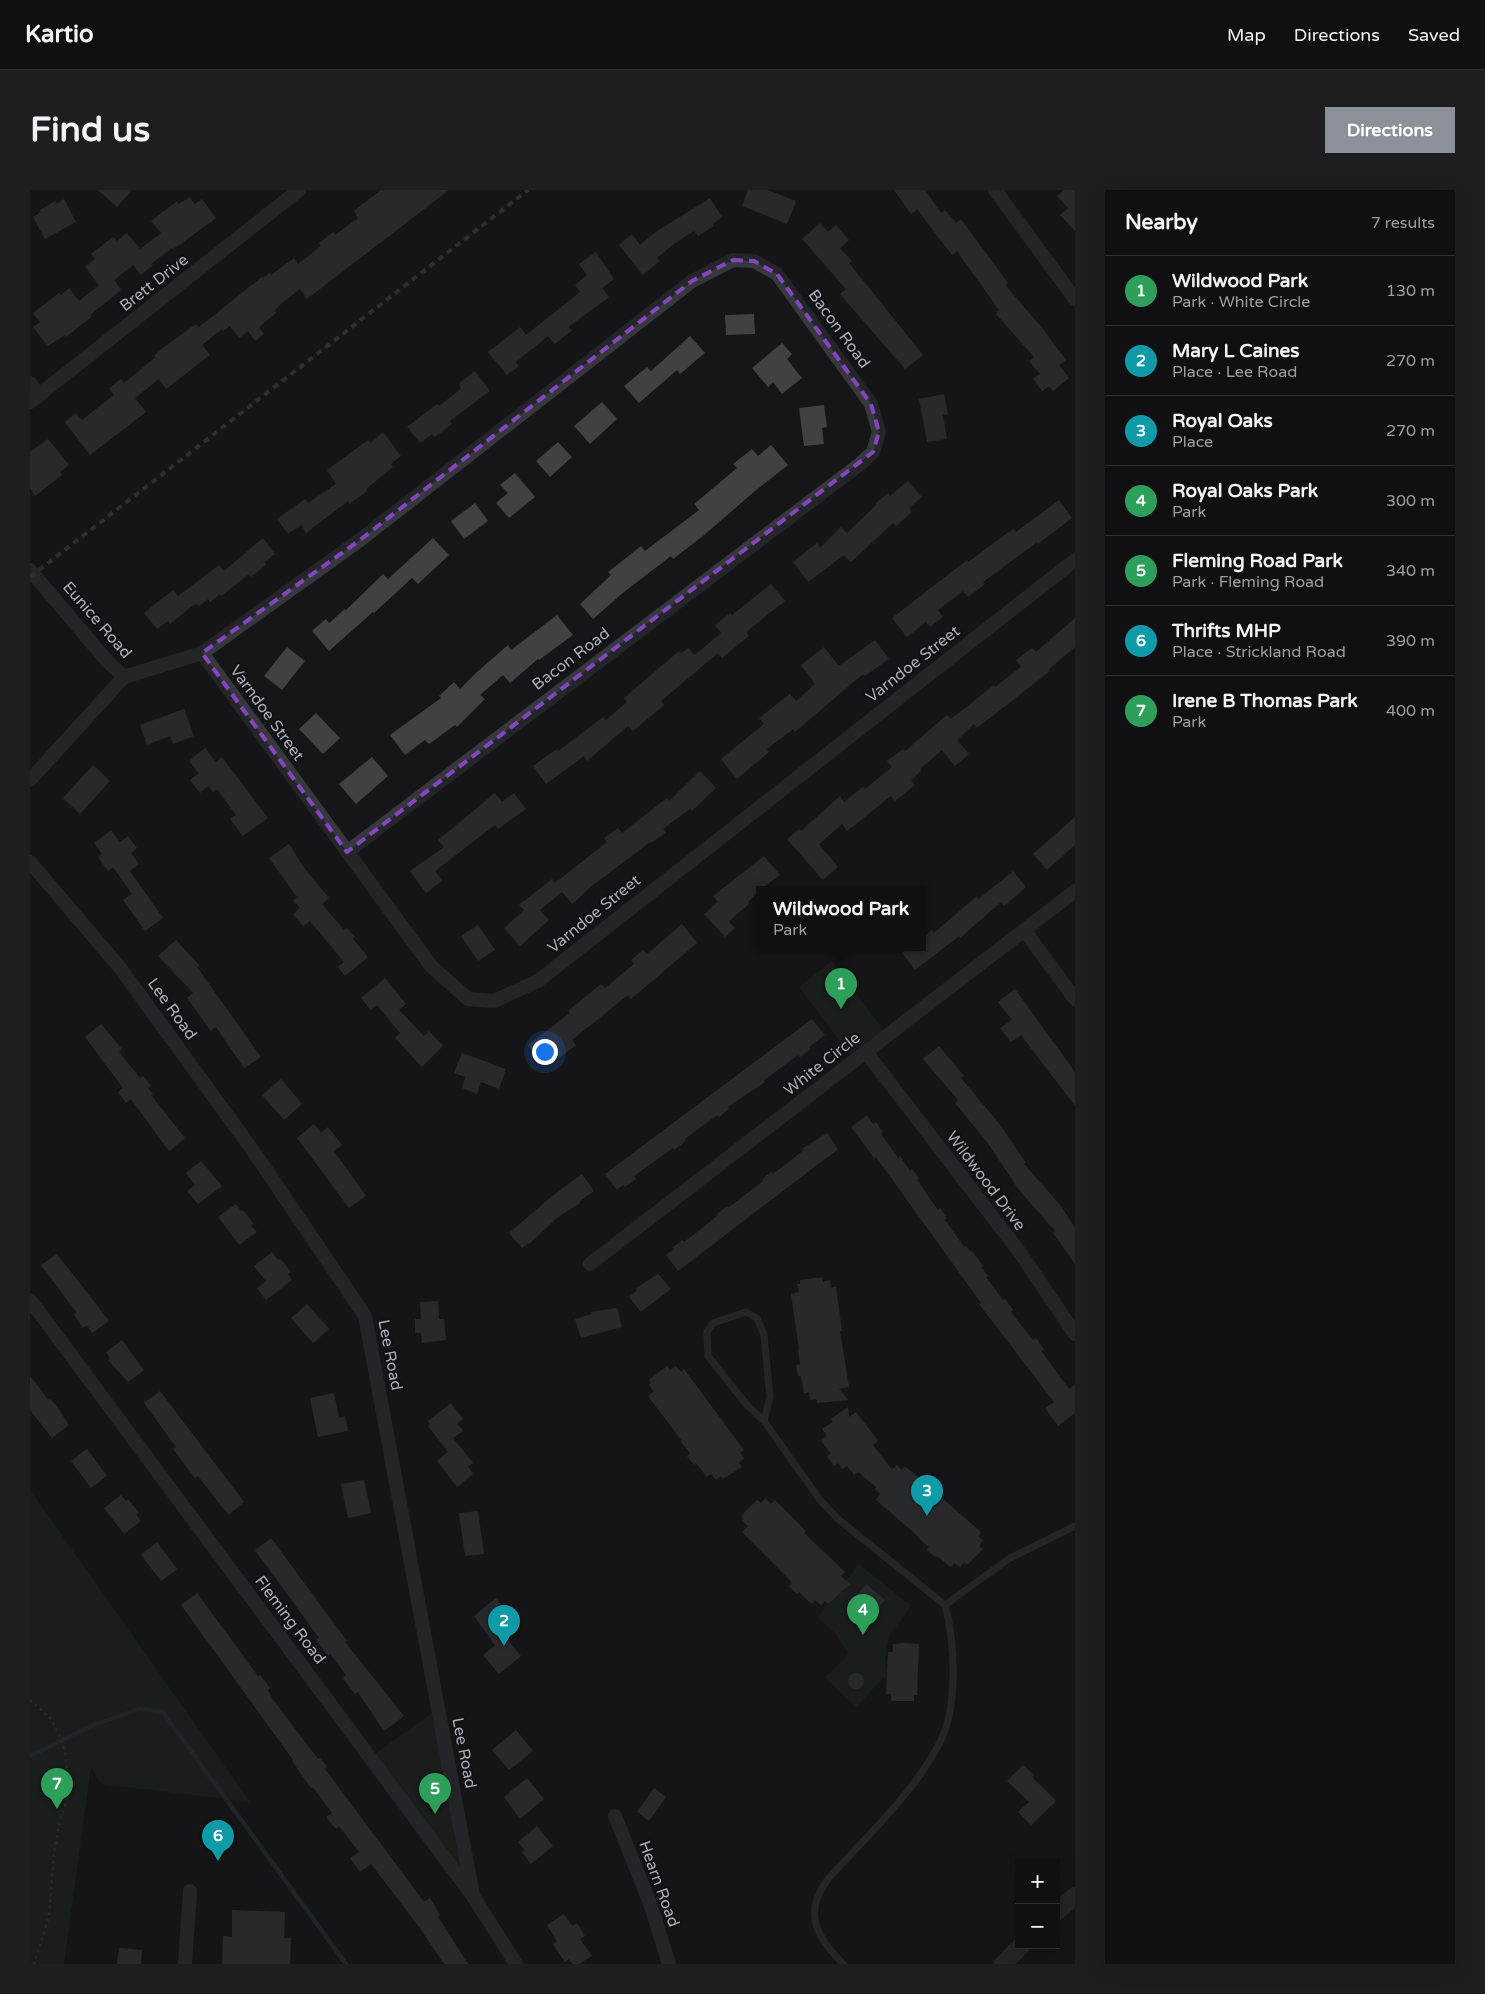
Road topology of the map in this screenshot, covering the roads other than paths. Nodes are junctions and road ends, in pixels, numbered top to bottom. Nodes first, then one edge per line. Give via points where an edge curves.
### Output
1 (299, 190) edge
2 (995, 190) edge
3 (1075, 299) edge
4 (30, 383) edge
5 (35, 399) edge
6 (1075, 560) edge
7 (30, 570) edge
8 (202, 653) junction
9 (124, 677) junction
10 (30, 780) edge
11 (347, 852) junction
12 (30, 862) edge
13 (1075, 891) edge
14 (1024, 930) junction
15 (1075, 999) edge
16 (866, 1052) junction
17 (590, 1264) dead end
18 (30, 1300) edge
19 (1075, 1334) edge
20 (764, 1421) junction
21 (1075, 1526) edge
22 (945, 1605) junction
23 (615, 1816) dead end
24 (190, 1891) dead end
25 (473, 1896) junction
26 (1075, 1896) edge
27 (1060, 1909) edge
28 (1018, 1949) edge
29 (185, 1964) edge
30 (516, 1964) edge
31 (669, 1964) edge
32 (843, 1964) edge
33 (1003, 1964) edge

1 - 5 street, Brett Drive
2 - 3 street
4 - 5 street
6 - 11 street, Varndoe Street via 538,981 494,1001 468,999 431,966
7 - 9 street, Eunice Road
8 - 9 street, Eunice Road
8 - 11 street, Varndoe Street
8 - 11 street, Bacon Road via 360,540 692,281 733,260 754,261 777,274 825,338 871,404 879,432 873,452
9 - 10 street
12 - 25 street, Lee Road via 121,969 256,1155 366,1316
13 - 14 street, White Circle
14 - 15 street
14 - 16 street, White Circle
16 - 17 street, White Circle
16 - 19 street, Wildwood Drive via 1020,1254
18 - 25 street, Fleming Road
20 - 20 lane via 708,1356 707,1332 713,1323 746,1312 757,1318 764,1335 770,1397
20 - 22 lane via 820,1500 838,1519
21 - 22 lane via 1010,1558
22 - 32 lane via 953,1645 952,1684 948,1721 941,1740 916,1779 828,1879 817,1896 814,1915 818,1933
23 - 31 street, Hearn Road via 651,1906
24 - 29 street
25 - 30 street, Fleming Road
26 - 27 street
28 - 33 street

